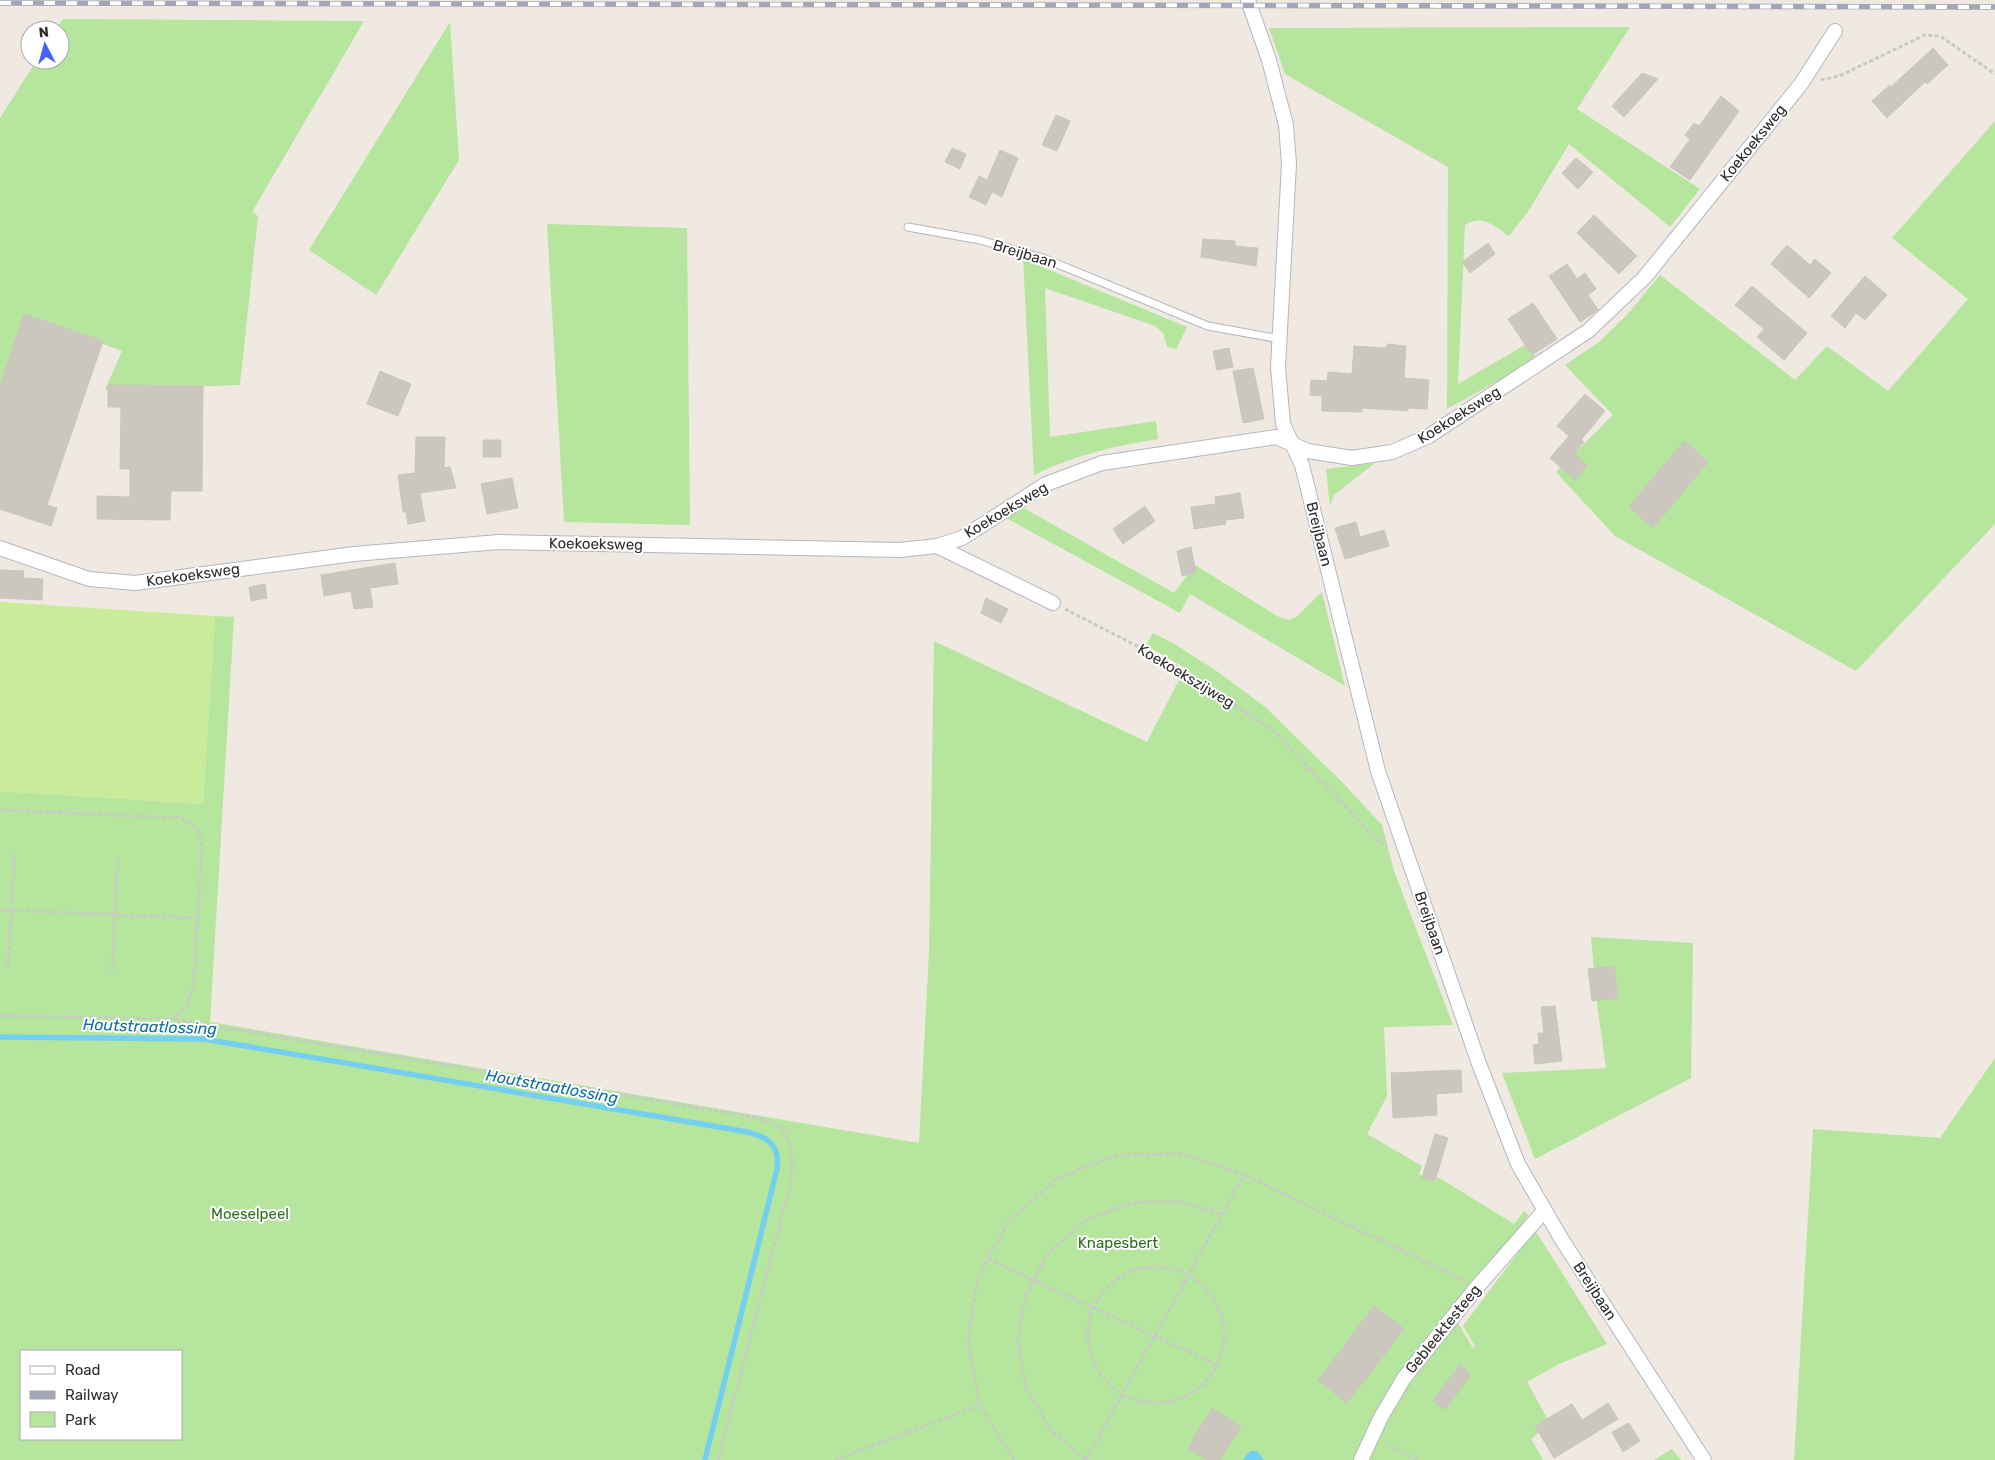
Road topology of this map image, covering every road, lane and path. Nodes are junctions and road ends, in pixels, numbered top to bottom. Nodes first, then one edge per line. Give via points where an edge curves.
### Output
1 (1248, 0) edge
2 (1835, 31) dead end
3 (1995, 74) edge
4 (1801, 84) junction
5 (908, 226) dead end
6 (1280, 339) junction
7 (1291, 444) junction
8 (937, 546) junction
9 (0, 548) edge
10 (1053, 603) joint
11 (0, 810) edge
12 (1402, 845) junction
13 (15, 852) dead end
14 (118, 857) dead end
15 (0, 910) edge
16 (12, 911) junction
17 (115, 915) junction
18 (198, 918) junction
19 (8, 969) dead end
20 (112, 973) dead end
21 (0, 1016) edge
22 (173, 1019) junction
23 (1244, 1175) junction
24 (1544, 1211) junction
25 (1222, 1214) junction
26 (988, 1259) junction
27 (1188, 1276) junction
28 (1034, 1280) junction
29 (1477, 1287) junction
30 (1094, 1308) junction
31 (1155, 1336) junction
32 (1217, 1365) junction
33 (1123, 1395) junction
34 (980, 1405) junction
35 (1372, 1438) junction
36 (718, 1460) edge
37 (835, 1460) edge
38 (1014, 1460) edge
39 (1086, 1460) edge
40 (1361, 1460) edge
41 (1418, 1460) edge
42 (1704, 1460) edge

1 - 6 street, Breijbaan via 1286,124 1289,164
2 - 4 street, Koekoeksweg
3 - 4 path via 1940,36 1925,35 1839,76
4 - 7 street, Koekoeksweg via 1644,278 1588,332 1430,436 1392,452 1352,458 1308,452
5 - 6 lane, Breijbaan via 971,238 1044,258 1208,326
6 - 7 street, Breijbaan via 1278,367 1283,424
7 - 8 street, Koekoeksweg via 1276,437 1102,463 1046,484 962,538
7 - 12 street, Breijbaan via 1302,465 1378,771
8 - 9 street, Koekoeksweg via 900,550 499,542 354,554 135,583 89,579
8 - 10 street
10 - 12 path, Koekoekszijweg via 1178,667 1274,731 1380,842
11 - 18 path via 180,818 194,826 202,841
12 - 24 street, Breijbaan via 1478,1061 1518,1164
13 - 16 path
14 - 17 path
15 - 16 path
16 - 17 path
16 - 19 path
17 - 18 path
17 - 20 path
18 - 22 path via 194,983 186,1007
21 - 22 path
22 - 36 path via 743,1115 777,1125 791,1142 790,1186
23 - 25 path
23 - 26 path via 1183,1154 1118,1156 1058,1178 1009,1221
23 - 29 path
24 - 29 street, Gebleektesteeg
24 - 42 street, Breijbaan
25 - 27 path
25 - 28 path via 1176,1201 1129,1203 1085,1221 1049,1252
26 - 28 path
26 - 34 path via 978,1278 968,1341
27 - 30 path via 1169,1269 1148,1268 1127,1274 1110,1285
27 - 31 path
27 - 32 path via 1208,1291 1220,1311 1224,1334
28 - 30 path
28 - 39 path via 1026,1294 1018,1341 1026,1388 1050,1429
29 - 35 street, Gebleektesteeg via 1404,1378
30 - 31 path
30 - 33 path via 1089,1322 1088,1344 1094,1364 1106,1382
31 - 32 path
31 - 33 path
32 - 33 path via 1209,1379 1191,1394 1169,1402 1145,1403
33 - 39 path
34 - 37 path
34 - 38 path
35 - 40 street, Gebleektesteeg
35 - 41 path

